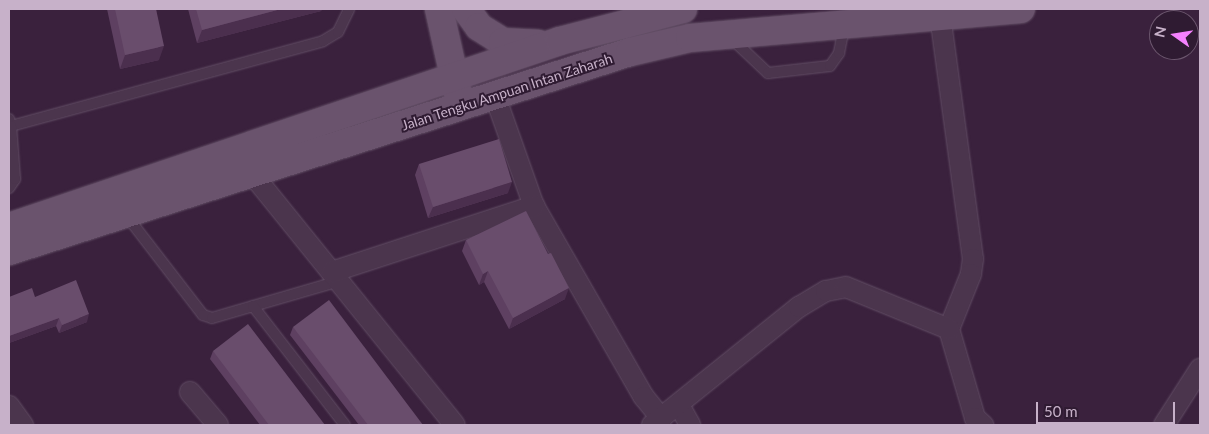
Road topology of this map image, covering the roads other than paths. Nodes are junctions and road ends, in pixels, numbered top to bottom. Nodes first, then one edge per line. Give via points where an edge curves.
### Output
1 (349, 9) edge
2 (466, 9) edge
3 (683, 9) edge
4 (1021, 9) edge
5 (440, 15) edge
6 (940, 15) junction
7 (845, 24) junction
8 (728, 35) junction
9 (560, 41) junction
10 (454, 78) junction
11 (495, 96) junction
12 (394, 97) junction
13 (461, 108) junction
14 (10, 122) edge
15 (254, 174) junction
16 (9, 188) edge
17 (534, 206) junction
18 (125, 215) junction
19 (9, 227) edge
20 (9, 251) edge
21 (335, 276) junction
22 (253, 306) junction
23 (949, 329) junction
24 (1200, 369) edge
25 (190, 392) dead end
26 (679, 405) junction
27 (657, 422) edge
28 (218, 425) edge
29 (345, 425) edge
30 (455, 425) edge
31 (690, 425) edge
32 (983, 425) edge
33 (1164, 425) edge

1 - 14 lane via 338,32 323,41
2 - 9 main road via 479,27 504,42 524,46
3 - 9 main road
4 - 6 main road, Jalan Tengku Ampuan Intan Zaharah
5 - 10 main road
5 - 12 main road via 429,67 418,83
6 - 7 main road, Jalan Tengku Ampuan Intan Zaharah
6 - 23 street via 973,259 971,274
7 - 8 main road, Jalan Tengku Ampuan Intan Zaharah
7 - 8 lane via 839,52 830,66 768,73
8 - 11 main road, Jalan Tengku Ampuan Intan Zaharah via 690,38 630,52
9 - 10 main road
10 - 12 main road
10 - 13 main road
11 - 13 main road, Jalan Tengku Ampuan Intan Zaharah
11 - 17 street
12 - 19 main road
13 - 15 main road, Jalan Tengku Ampuan Intan Zaharah
14 - 16 lane via 15,179
15 - 18 main road, Jalan Tengku Ampuan Intan Zaharah
15 - 21 street
17 - 21 street
17 - 27 street
18 - 20 main road, Jalan Tengku Ampuan Intan Zaharah
18 - 22 lane via 203,315 212,318
21 - 22 lane
21 - 30 street
22 - 29 lane
23 - 26 street via 846,287 826,291 799,307
23 - 32 street via 975,418
24 - 33 street
25 - 28 street
26 - 27 street
26 - 31 street

